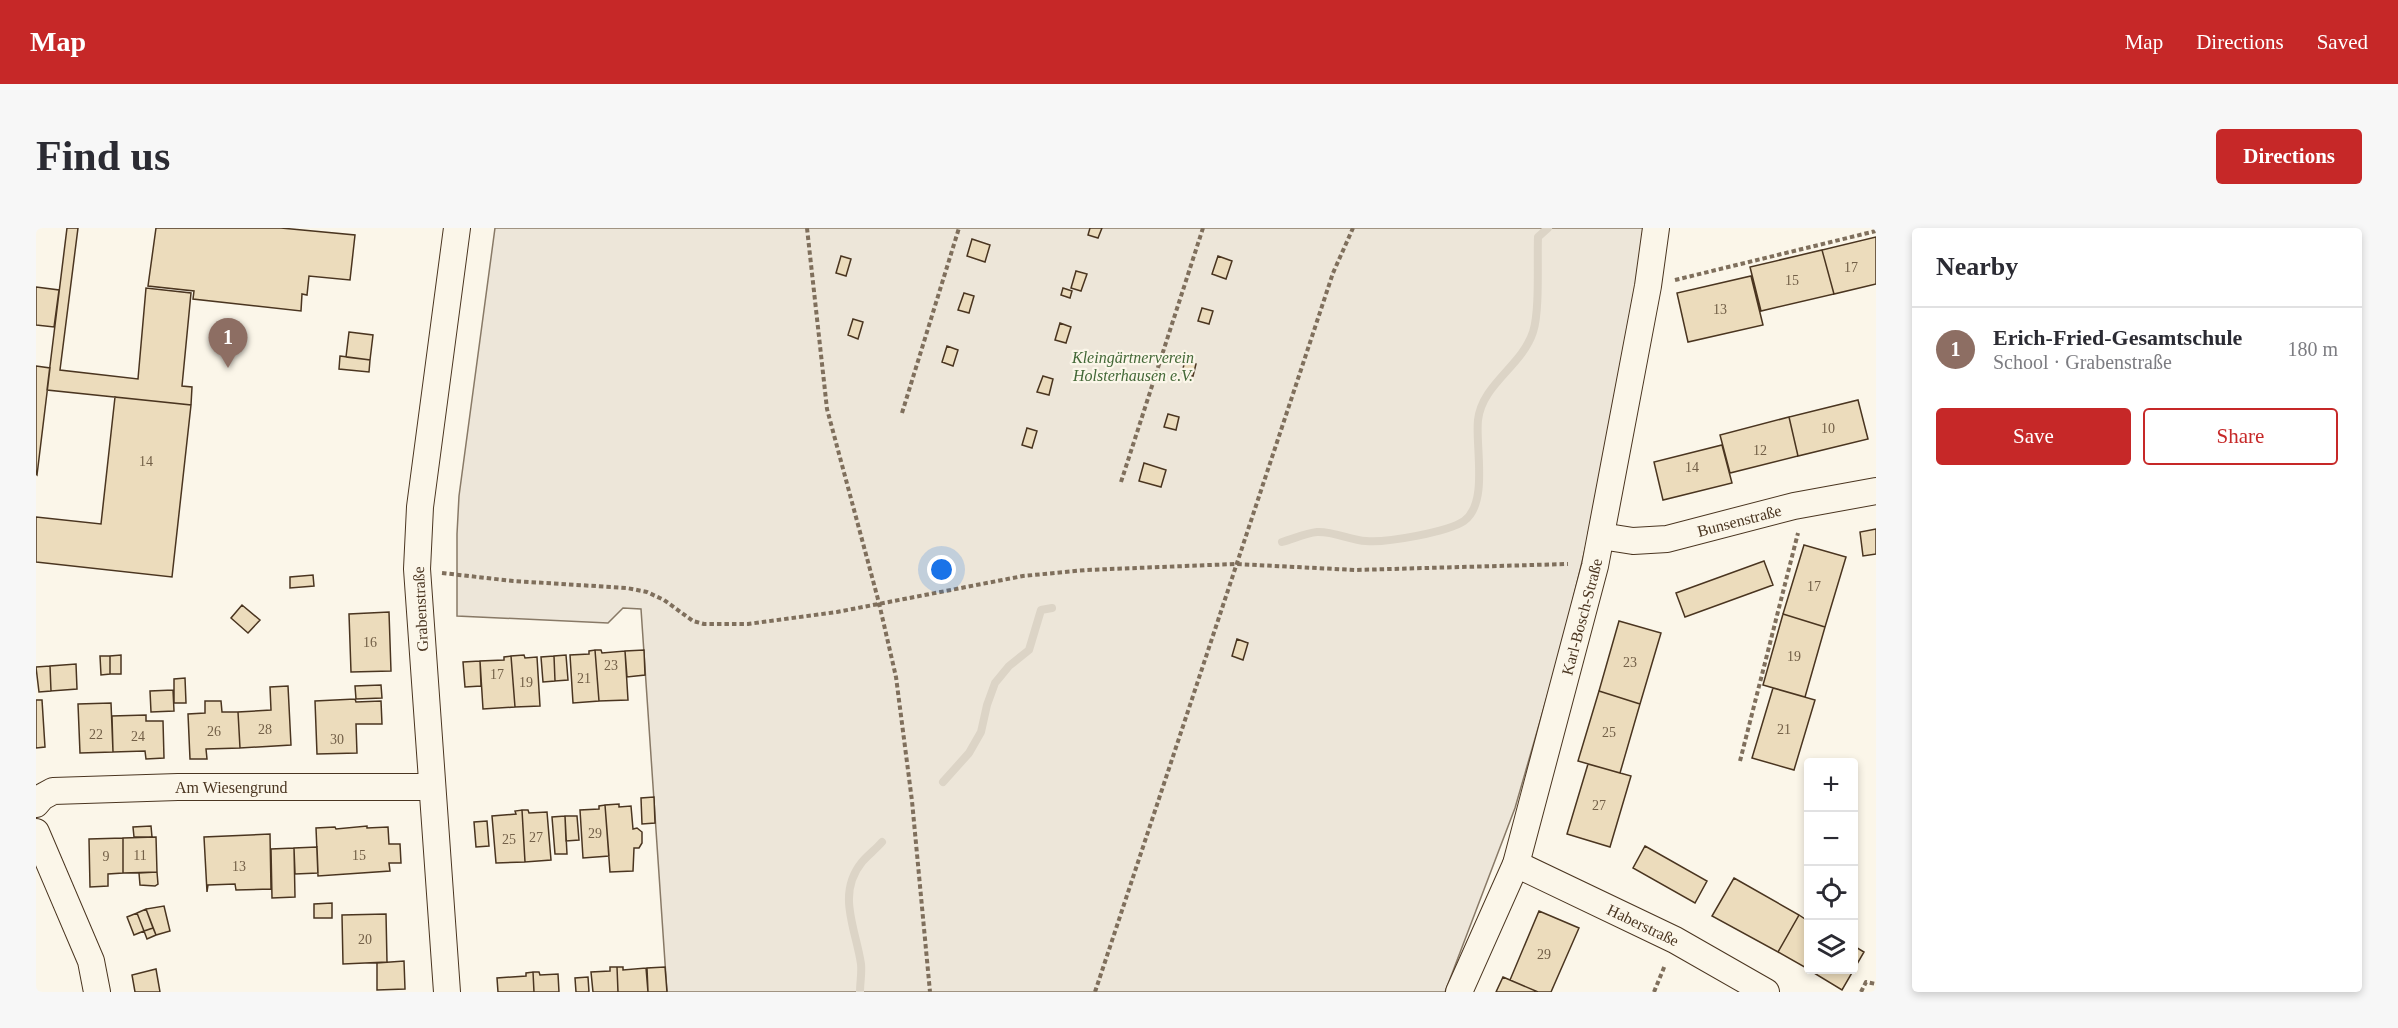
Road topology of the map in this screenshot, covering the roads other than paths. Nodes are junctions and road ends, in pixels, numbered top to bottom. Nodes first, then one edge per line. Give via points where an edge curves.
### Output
1 (457, 228) edge
2 (1656, 228) edge
3 (1876, 490) edge
4 (1601, 537) junction
5 (432, 787) junction
6 (36, 804) edge
7 (36, 832) edge
8 (1516, 864) junction
9 (97, 992) edge
10 (447, 992) edge
11 (1459, 992) edge
12 (1766, 992) edge

1 - 5 street, Grabenstraße via 420,507 417,569
2 - 4 street, Karl-Bosch-Straße
3 - 4 street, Bunsenstraße via 1794,506 1667,539 1633,541
4 - 8 street, Karl-Bosch-Straße
5 - 6 street, Am Wiesengrund via 52,791
5 - 10 street, Grabenstraße
7 - 9 street via 91,961
8 - 11 street, Karl-Bosch-Straße
8 - 12 street, Haberstraße via 1675,940

